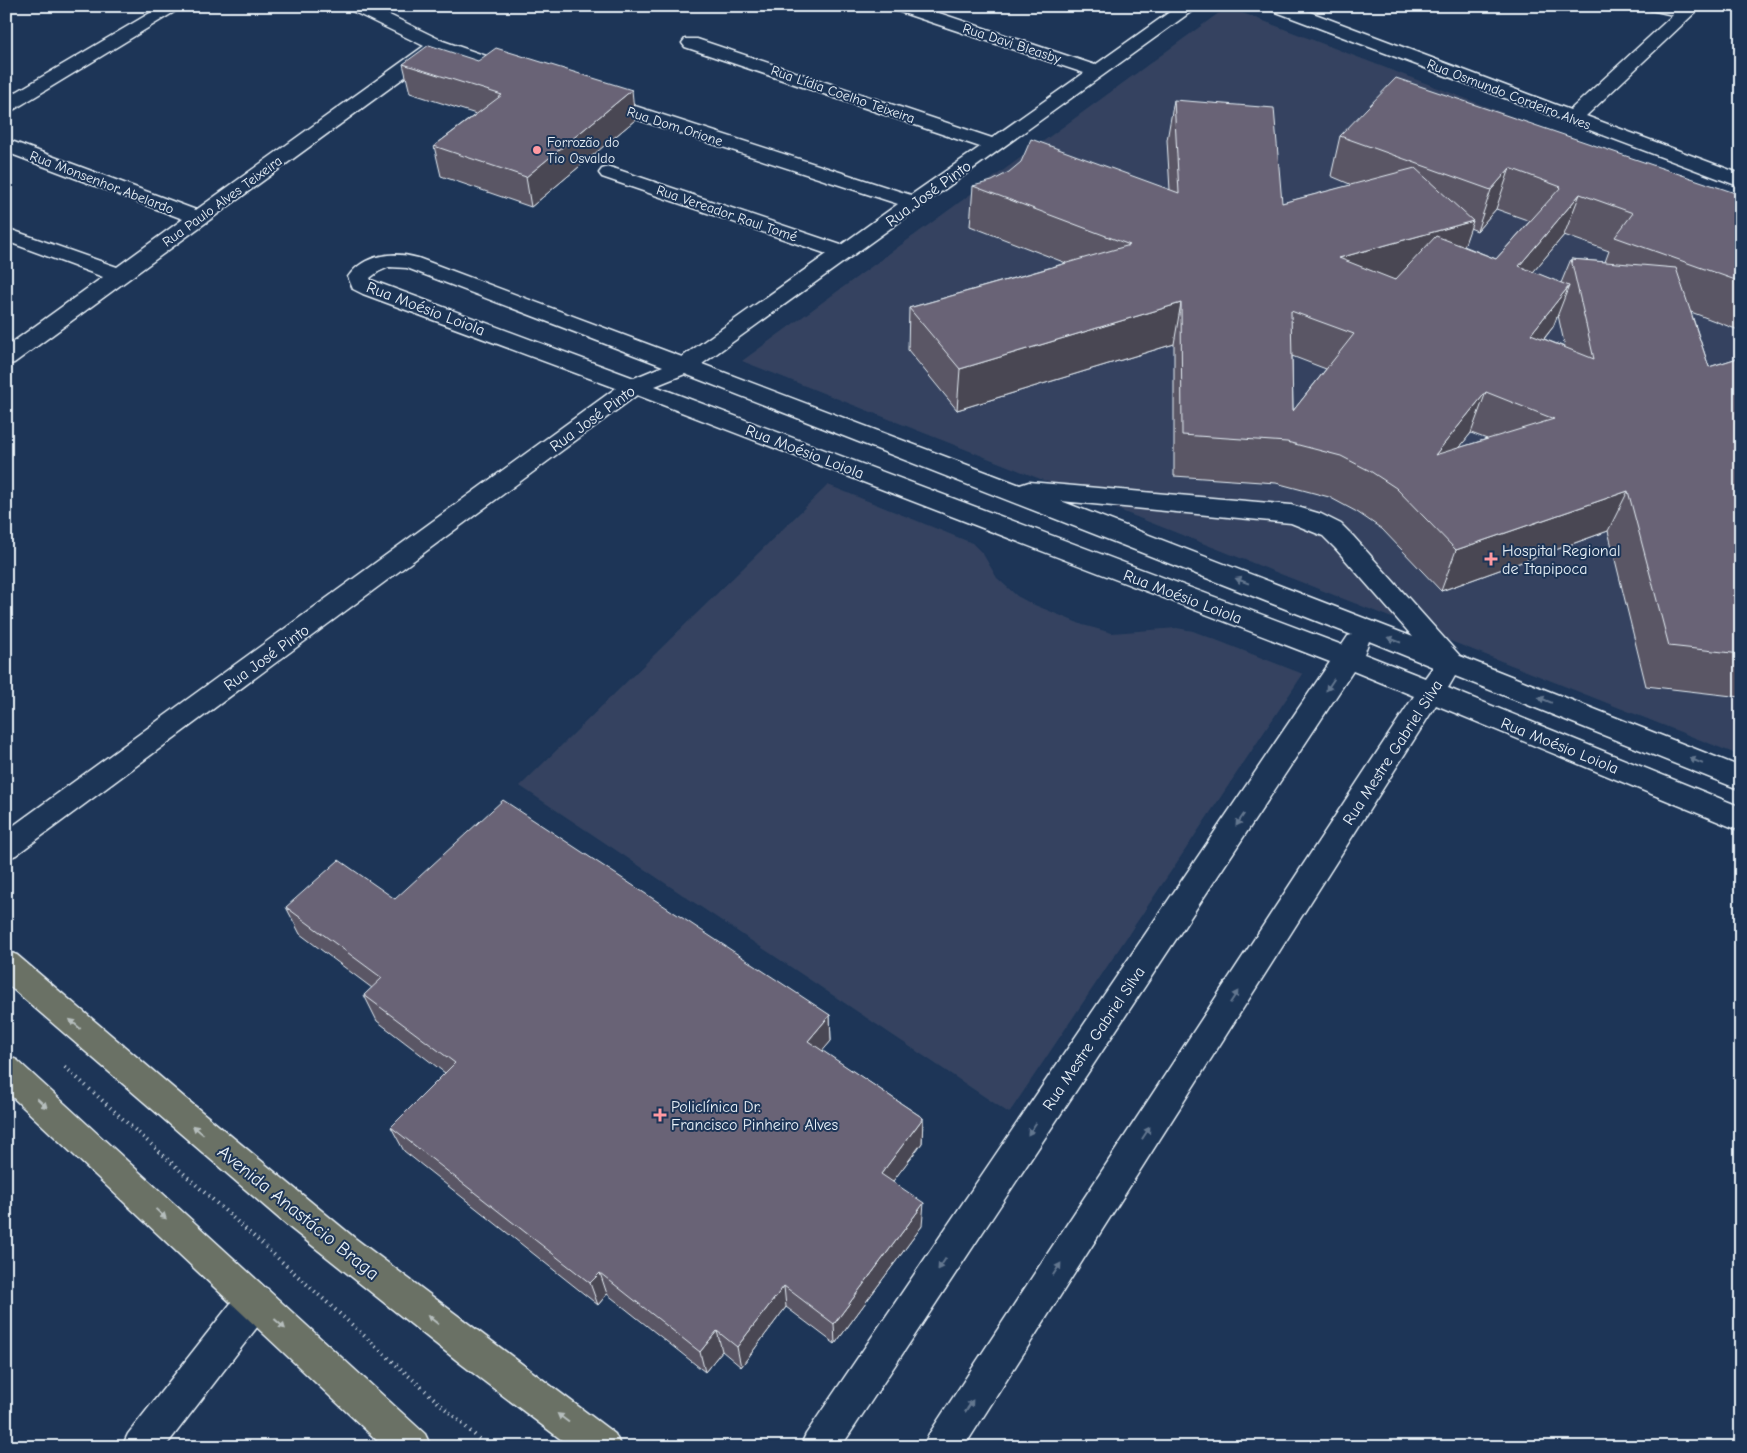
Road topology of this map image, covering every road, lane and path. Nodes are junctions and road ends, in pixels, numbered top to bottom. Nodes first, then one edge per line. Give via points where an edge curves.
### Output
1 (175, 6) edge
2 (356, 6) edge
3 (900, 6) edge
4 (1190, 6) edge
5 (1277, 6) edge
6 (1657, 6) edge
7 (1690, 10) edge
8 (691, 42) dead end
9 (437, 45) junction
10 (1096, 71) junction
11 (536, 80) edge
12 (581, 95) edge
13 (6, 106) edge
14 (1572, 118) junction
15 (6, 145) edge
16 (994, 145) junction
17 (609, 173) dead end
18 (1741, 181) edge
19 (915, 203) junction
20 (198, 218) junction
21 (6, 234) edge
22 (844, 253) junction
23 (120, 276) junction
24 (6, 358) edge
25 (686, 366) junction
26 (634, 386) junction
27 (998, 487) junction
28 (1366, 630) junction
29 (1348, 658) junction
30 (1450, 662) junction
31 (1431, 692) junction
32 (1741, 779) edge
33 (1741, 819) edge
34 (6, 847) edge
35 (6, 964) edge
36 (60, 1063) dead end
37 (6, 1070) edge
38 (255, 1301) junction
39 (141, 1447) edge
40 (412, 1447) edge
41 (488, 1447) edge
42 (602, 1447) edge
43 (820, 1447) edge
44 (942, 1447) edge

1 - 13 street
2 - 9 street
3 - 10 street, Rua Davi Bleasby
4 - 10 street, Rua José Pinto
5 - 14 street, Rua Osmundo Cordeiro Alves
6 - 7 street
7 - 14 street
8 - 16 street, Rua Lídia Coelho Teixeira
9 - 11 street
9 - 20 street, Rua Paulo Alves Teixeira
10 - 16 street, Rua José Pinto
12 - 19 street, Rua Dom Orione
14 - 18 street, Rua Osmundo Cordeiro Alves
15 - 20 street, Rua Monsenhor Abelardo
16 - 19 street, Rua José Pinto
17 - 22 street, Rua Vereador Raul Tomé
19 - 22 street, Rua José Pinto
20 - 23 street, Rua Paulo Alves Teixeira
21 - 23 street
22 - 25 street, Rua José Pinto
23 - 24 street, Rua Paulo Alves Teixeira
25 - 26 street, Rua José Pinto
25 - 26 street, Rua Moésio Loiola via 412,262 394,259 379,262 359,278 371,289
25 - 27 street, Rua Moésio Loiola
26 - 29 street, Rua Moésio Loiola
26 - 34 street, Rua José Pinto
28 -> 27 street, Rua Moésio Loiola
27 - 30 street via 1266,510 1312,520 1332,530 1344,542
28 - 29 street, Rua Mestre Gabriel Silva
30 -> 28 street, Rua Moésio Loiola
29 - 31 street, Rua Moésio Loiola
29 -> 43 street, Rua Mestre Gabriel Silva
30 - 31 street, Rua Mestre Gabriel Silva
32 -> 30 street, Rua Moésio Loiola
31 - 33 street, Rua Moésio Loiola
44 -> 31 street, Rua Mestre Gabriel Silva
42 -> 35 main road, Avenida Anastácio Braga via 345,1252
36 - 41 path
37 -> 38 main road
38 - 39 street
38 -> 40 main road

